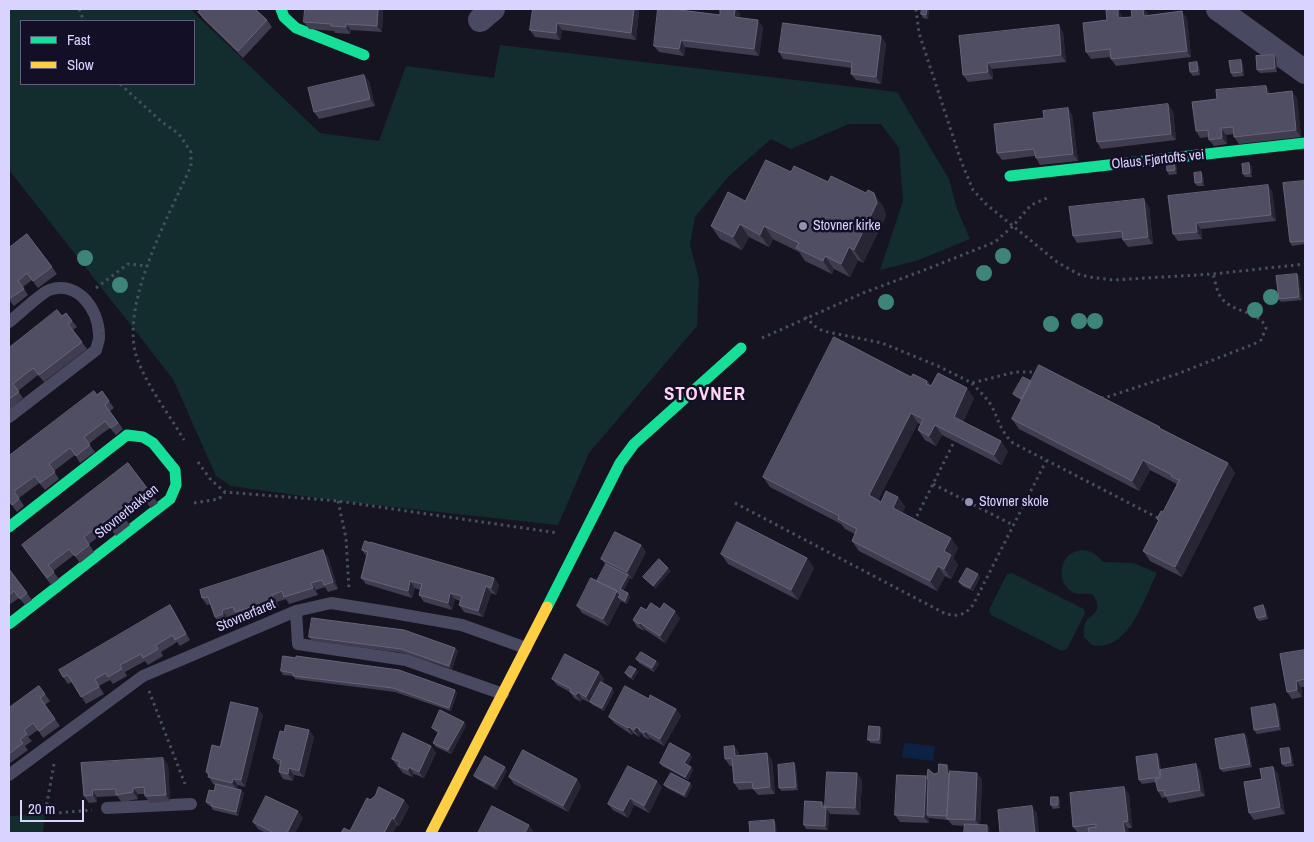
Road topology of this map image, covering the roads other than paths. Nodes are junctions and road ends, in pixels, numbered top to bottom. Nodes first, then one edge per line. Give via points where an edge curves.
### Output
1 (281, 9) edge
2 (1218, 9) edge
3 (364, 55) dead end
4 (1305, 72) edge
5 (1305, 143) edge
6 (1010, 176) dead end
7 (9, 322) edge
8 (741, 348) road end
9 (9, 417) edge
10 (9, 527) edge
11 (296, 611) junction
12 (9, 624) edge
13 (526, 648) junction
14 (502, 694) junction
15 (9, 775) edge
16 (191, 804) dead end
17 (107, 808) road end
18 (431, 833) edge

1 - 3 street via 284,17 296,28
2 - 4 street
5 - 6 street, Olaus Fjørtofts vei
7 - 9 lane via 48,290 68,288 83,297 92,308 100,335 96,350
8 - 13 street via 634,444 620,463
10 - 12 street, Stovnerbakken via 127,435 143,437 153,443 175,470 176,485 170,500
11 - 13 lane, Stovnerfaret via 331,603 462,625
11 - 14 lane via 298,644 406,660
11 - 15 lane, Stovnerfaret via 143,676
13 - 14 street
14 - 18 street
16 - 17 lane

